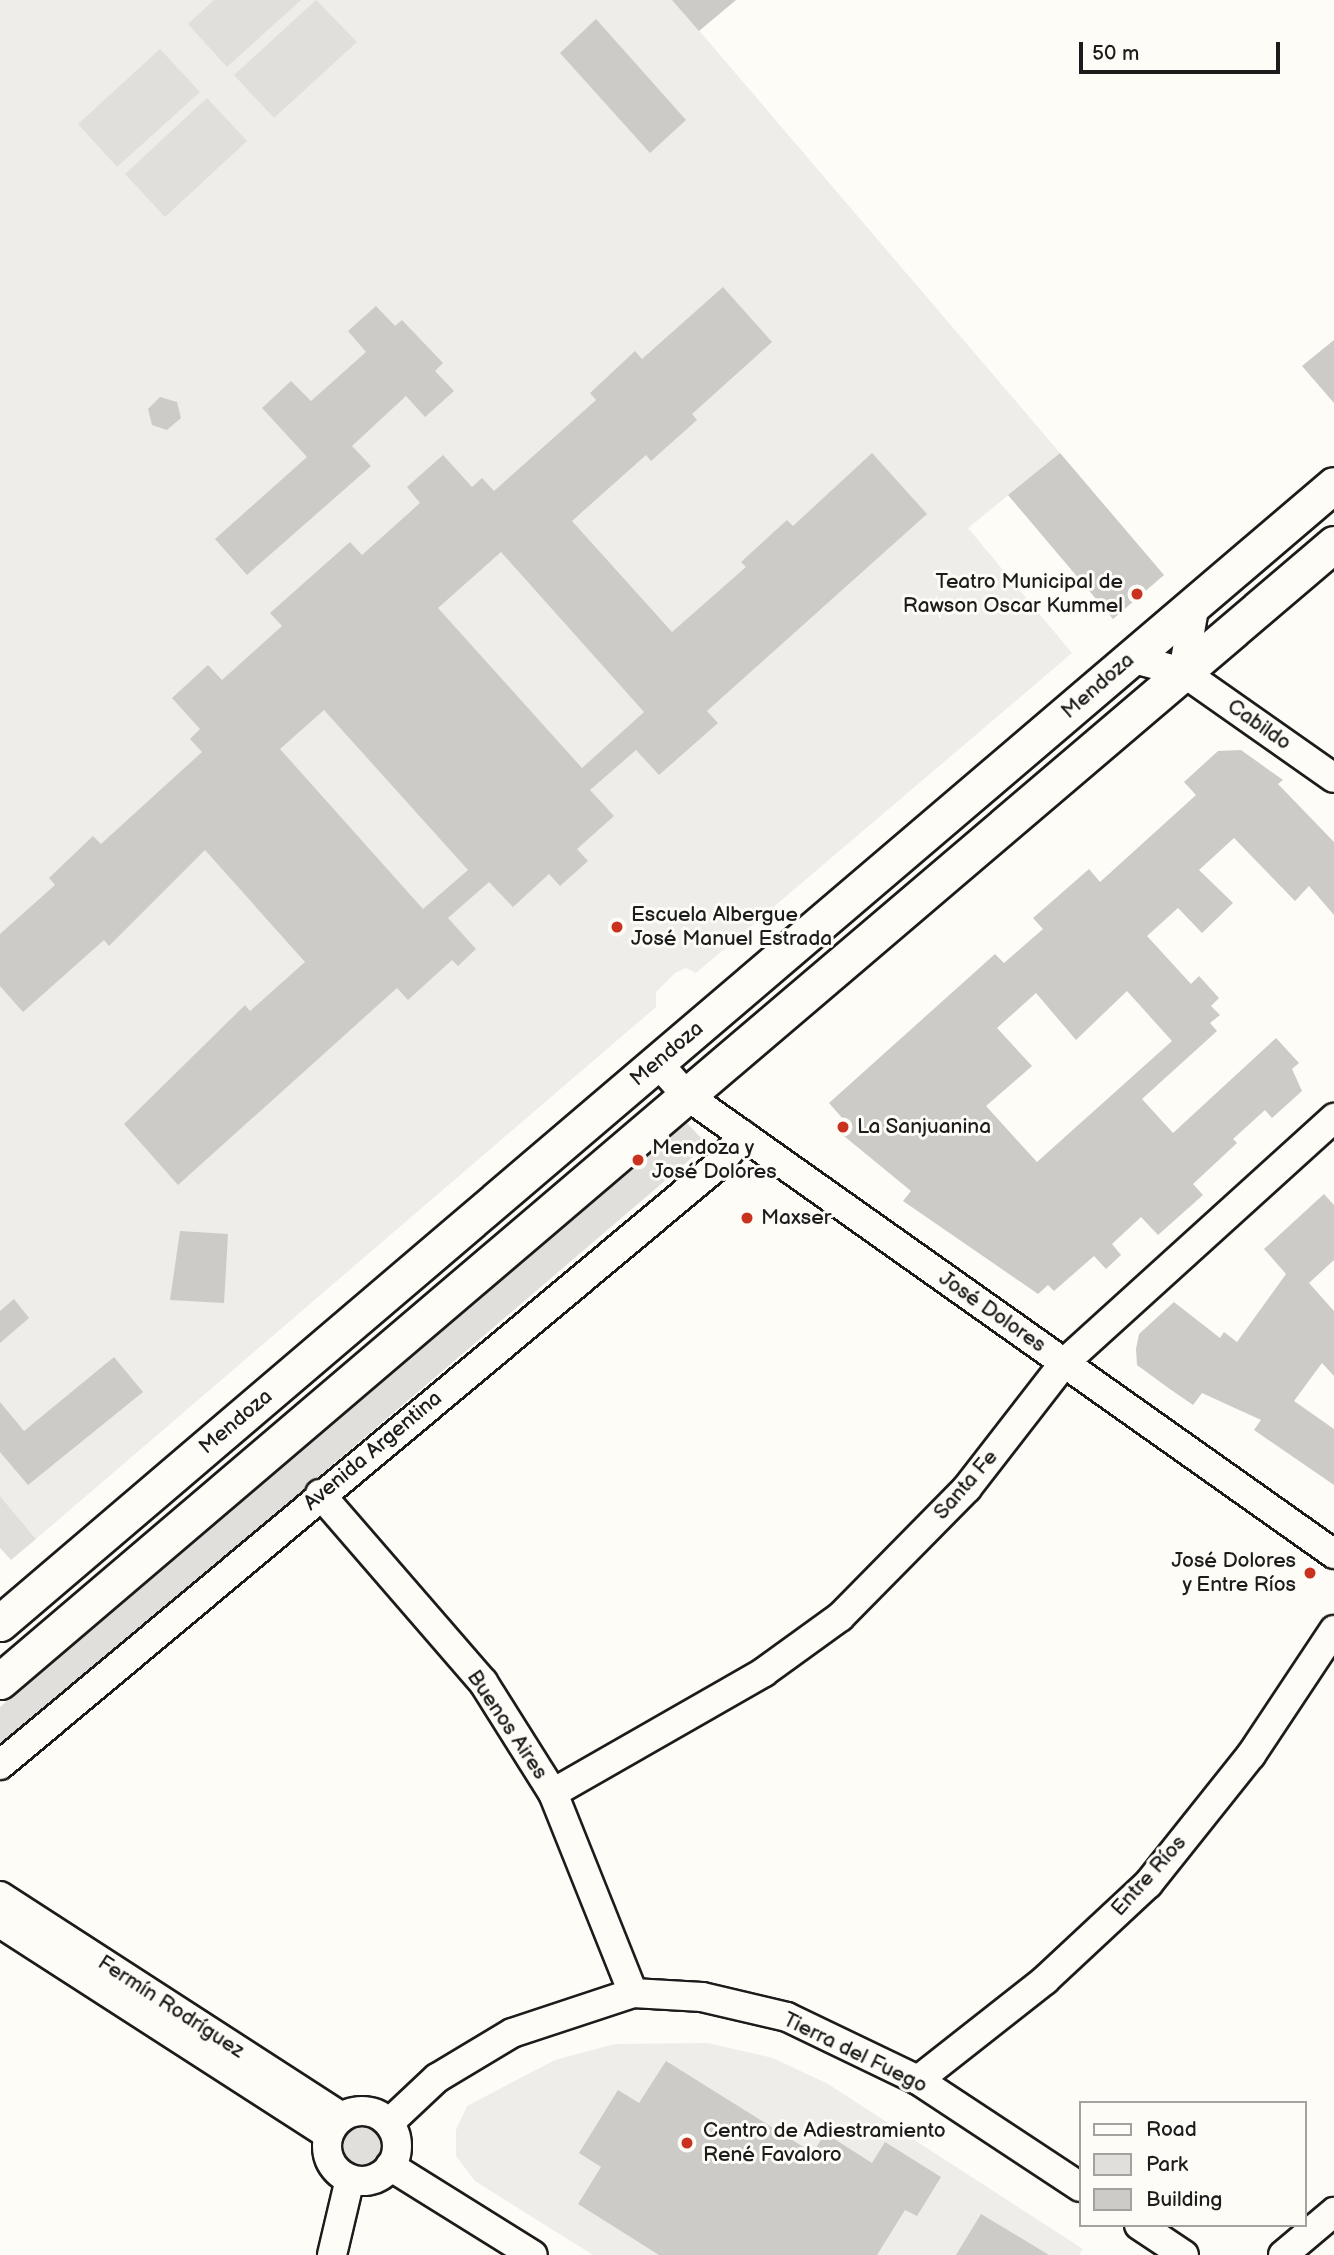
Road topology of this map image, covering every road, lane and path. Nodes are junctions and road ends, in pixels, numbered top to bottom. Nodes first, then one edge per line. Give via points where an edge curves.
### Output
1 (1334, 485) edge
2 (1334, 544) edge
3 (1195, 603) junction
4 (1130, 658) junction
5 (1183, 672) junction
6 (1334, 778) edge
7 (657, 1062) junction
8 (686, 1095) junction
9 (1334, 1118) edge
10 (743, 1135) junction
11 (1064, 1363) junction
12 (320, 1494) junction
13 (1334, 1554) edge
14 (0, 1623) edge
15 (1334, 1630) edge
16 (0, 1681) edge
17 (0, 1765) edge
18 (552, 1793) junction
19 (0, 1896) edge
20 (0, 1923) edge
21 (633, 1993) junction
22 (918, 2080) junction
23 (389, 2123) junction
24 (335, 2126) junction
25 (390, 2166) junction
26 (350, 2179) junction
27 (1078, 2186) edge
28 (1334, 2212) edge
29 (1142, 2227) edge
30 (331, 2255) edge
31 (533, 2255) edge
32 (1184, 2255) edge
33 (1283, 2255) edge

1 - 3 main road, Mendoza
2 - 5 main road, Mendoza
3 - 4 main road, Mendoza
3 - 5 street
4 - 5 street, Cabildo
4 - 7 main road, Mendoza
5 - 6 street, Cabildo
5 - 8 main road, Mendoza
7 - 8 street, José Dolores
7 - 14 main road, Mendoza
8 - 10 street, José Dolores
8 - 16 main road, Mendoza
9 - 11 street, Santa Fe
10 - 11 street, José Dolores
10 - 12 street, Avenida Argentina via 718,1166
11 - 13 street, José Dolores
11 - 18 street, Santa Fe via 967,1489 840,1618 764,1672
12 - 17 street, Avenida Argentina
12 - 18 street, Buenos Aires via 483,1682
15 - 22 street, Entre Ríos via 1251,1755 1147,1884 1045,1980
18 - 21 street, Buenos Aires
19 - 24 street, Fermín Rodríguez
20 - 24 street, Fermín Rodríguez
21 - 22 street, Tierra del Fuego via 702,1997 787,2017
21 - 23 street, Tierra del Fuego via 512,2034 437,2078
22 - 27 street, Tierra del Fuego
23 - 24 street via 369,2111
23 - 25 street via 397,2145
24 - 26 street via 332,2164
25 - 26 street via 372,2180
25 - 31 street
26 - 30 street
28 - 33 street
29 - 32 street

